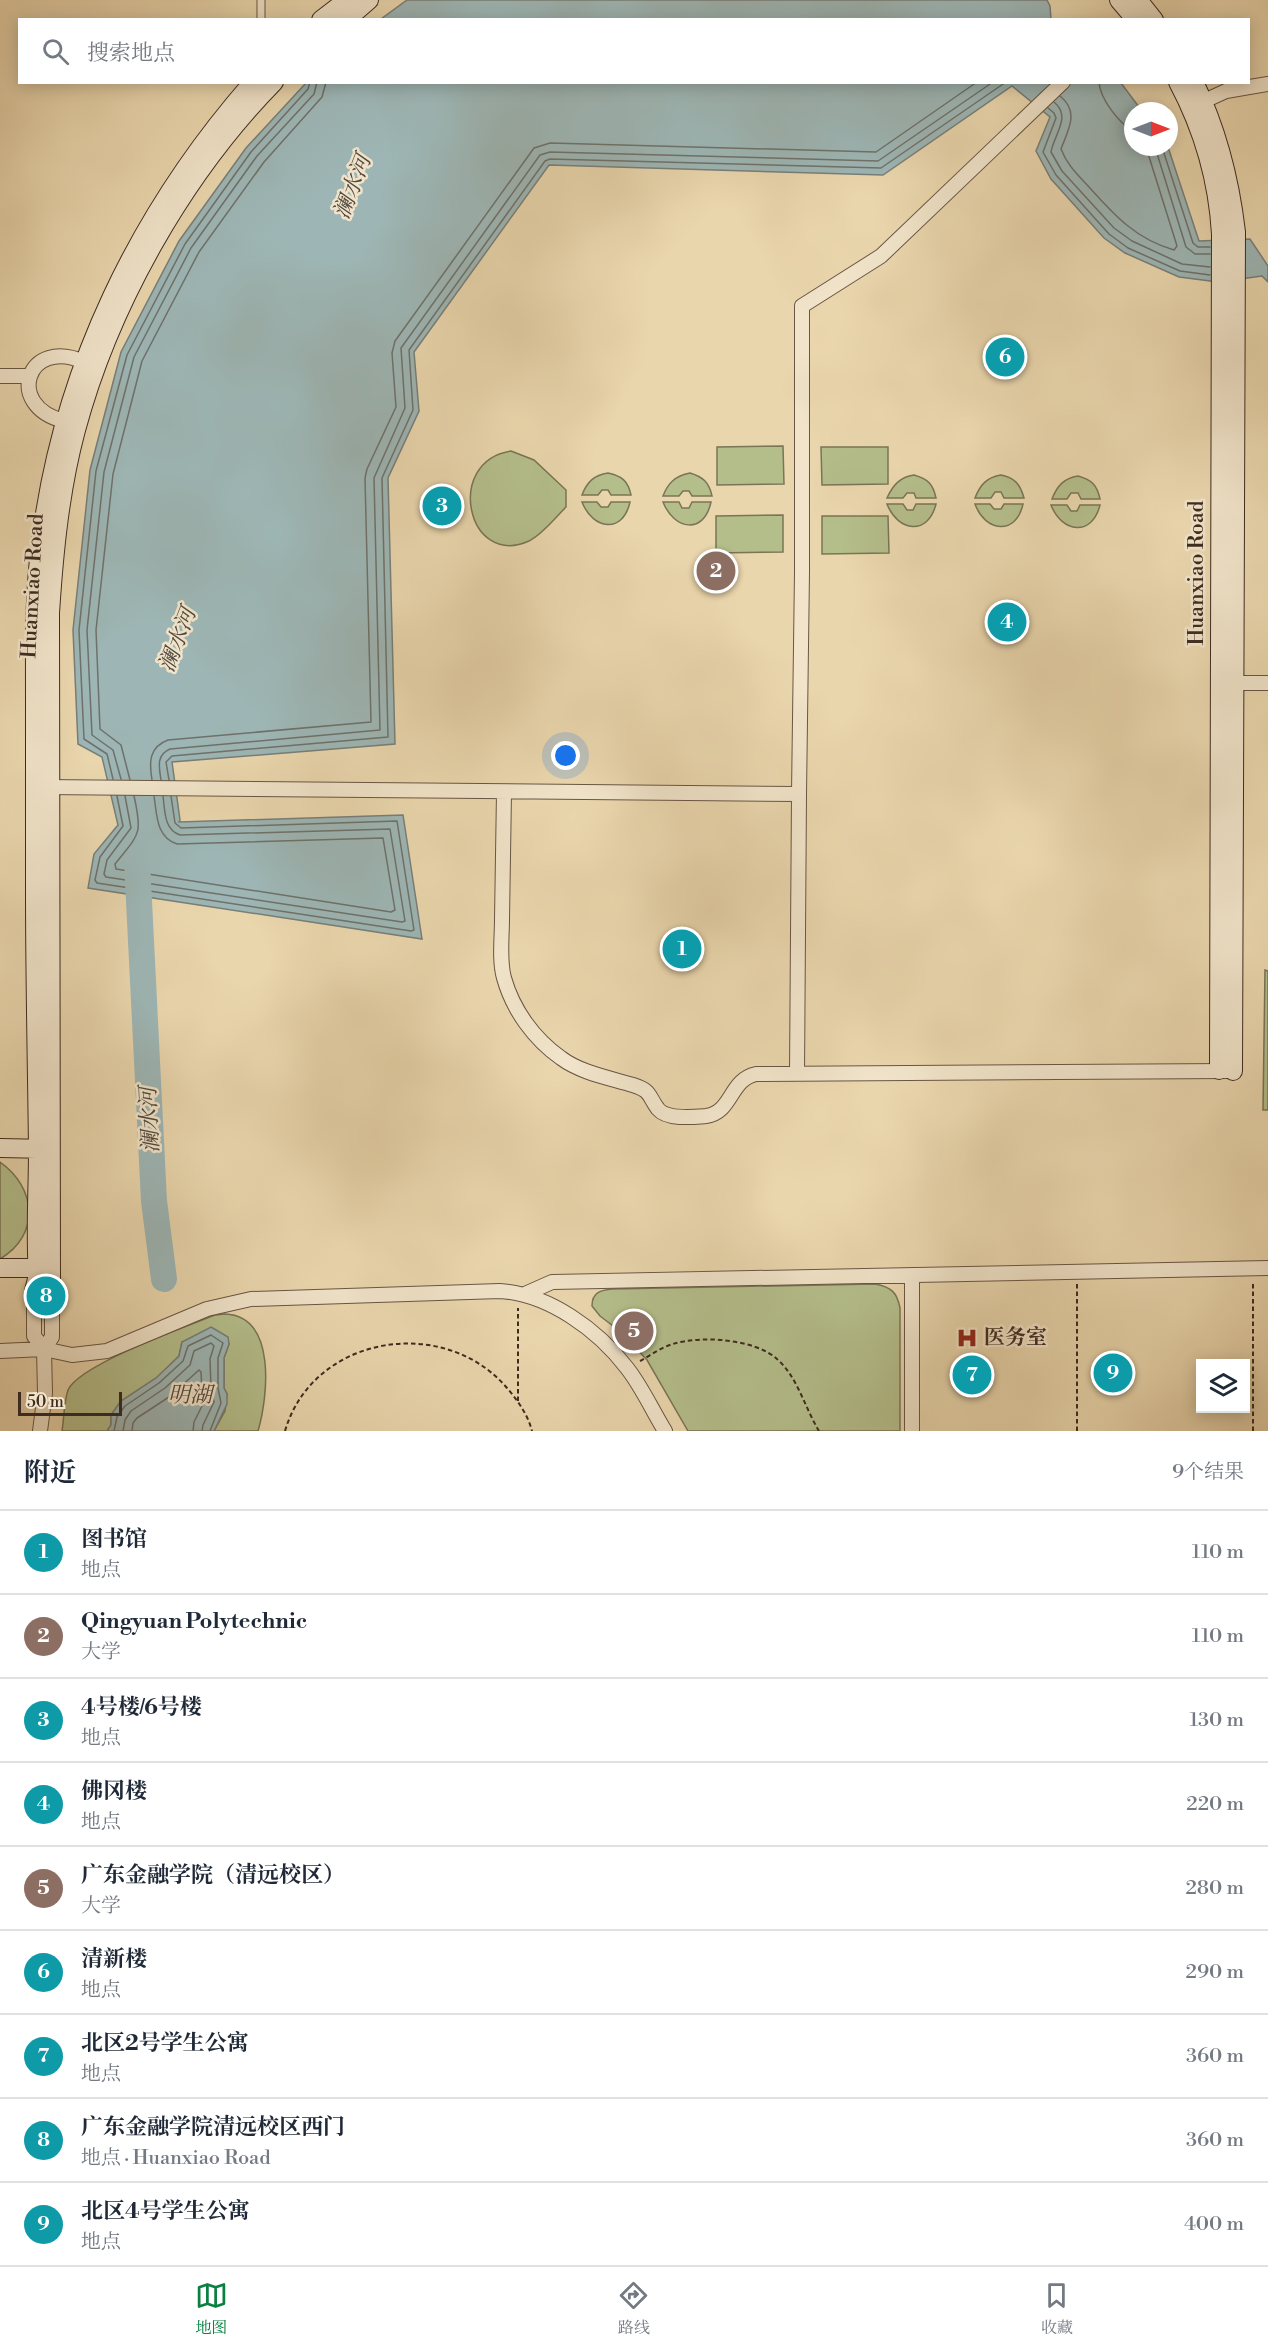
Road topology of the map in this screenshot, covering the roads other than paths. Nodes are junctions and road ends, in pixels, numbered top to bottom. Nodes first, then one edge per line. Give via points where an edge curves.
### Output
1 (261, 0) edge
2 (346, 0) edge
3 (369, 0) edge
4 (1119, 0) edge
5 (1137, 10) edge
6 (261, 18) edge
7 (324, 18) edge
8 (348, 18) edge
9 (1151, 18) edge
10 (251, 84) edge
11 (272, 84) edge
12 (1061, 84) edge
13 (1179, 84) edge
14 (1195, 84) edge
15 (1268, 84) edge
16 (1202, 102) junction
17 (1228, 233) junction
18 (84, 362) junction
19 (0, 376) edge
20 (30, 376) junction
21 (64, 421) junction
22 (1227, 683) junction
23 (1268, 683) edge
24 (43, 787) junction
25 (504, 792) junction
26 (799, 794) junction
27 (1226, 1071) joint
28 (798, 1074) junction
29 (0, 1148) edge
30 (44, 1149) junction
31 (44, 1264) junction
32 (0, 1268) edge
33 (1268, 1268) edge
34 (912, 1275) junction
35 (522, 1294) junction
36 (42, 1296) joint
37 (44, 1350) junction
38 (0, 1351) edge
39 (40, 1431) edge
40 (665, 1431) edge
41 (912, 1431) edge

1 - 6 lane
2 - 7 street
3 - 8 street
4 - 5 street
5 - 9 street
10 - 18 street, Huanxiao Road via 162,202 135,249
11 - 24 street, Huanxiao Road via 217,145 143,265 103,350 76,429 53,567
12 - 26 street via 881,256 802,306
13 - 17 street, Huanxiao Road via 1199,127
14 - 16 street, Huanxiao Road
15 - 16 street via 1226,91
16 - 17 street, Huanxiao Road via 1222,158 1233,206
17 - 22 street, Huanxiao Road
18 - 20 street via 66,356 47,358
18 - 21 street, Huanxiao Road
19 - 20 street
20 - 21 street via 30,394 38,410
21 - 24 street, Huanxiao Road via 40,544 35,652
22 - 23 street
22 - 27 street, Huanxiao Road
24 - 25 street
24 - 30 street, Huanxiao Road
25 - 26 street
25 - 28 street via 502,967 519,1013 539,1040 574,1065 647,1091 667,1115 715,1113 726,1104 742,1079 749,1076
26 - 28 street
27 - 28 street
29 - 30 street
30 - 31 street, Huanxiao Road
31 - 32 street
31 - 36 street, Huanxiao Road
33 - 34 street
34 - 35 street via 552,1282
34 - 41 street
35 - 37 street via 500,1291 250,1299 207,1309 107,1351 72,1354
35 - 40 street via 540,1299 574,1320 615,1353
36 - 37 street via 34,1336
37 - 38 street
37 - 39 street via 45,1393

